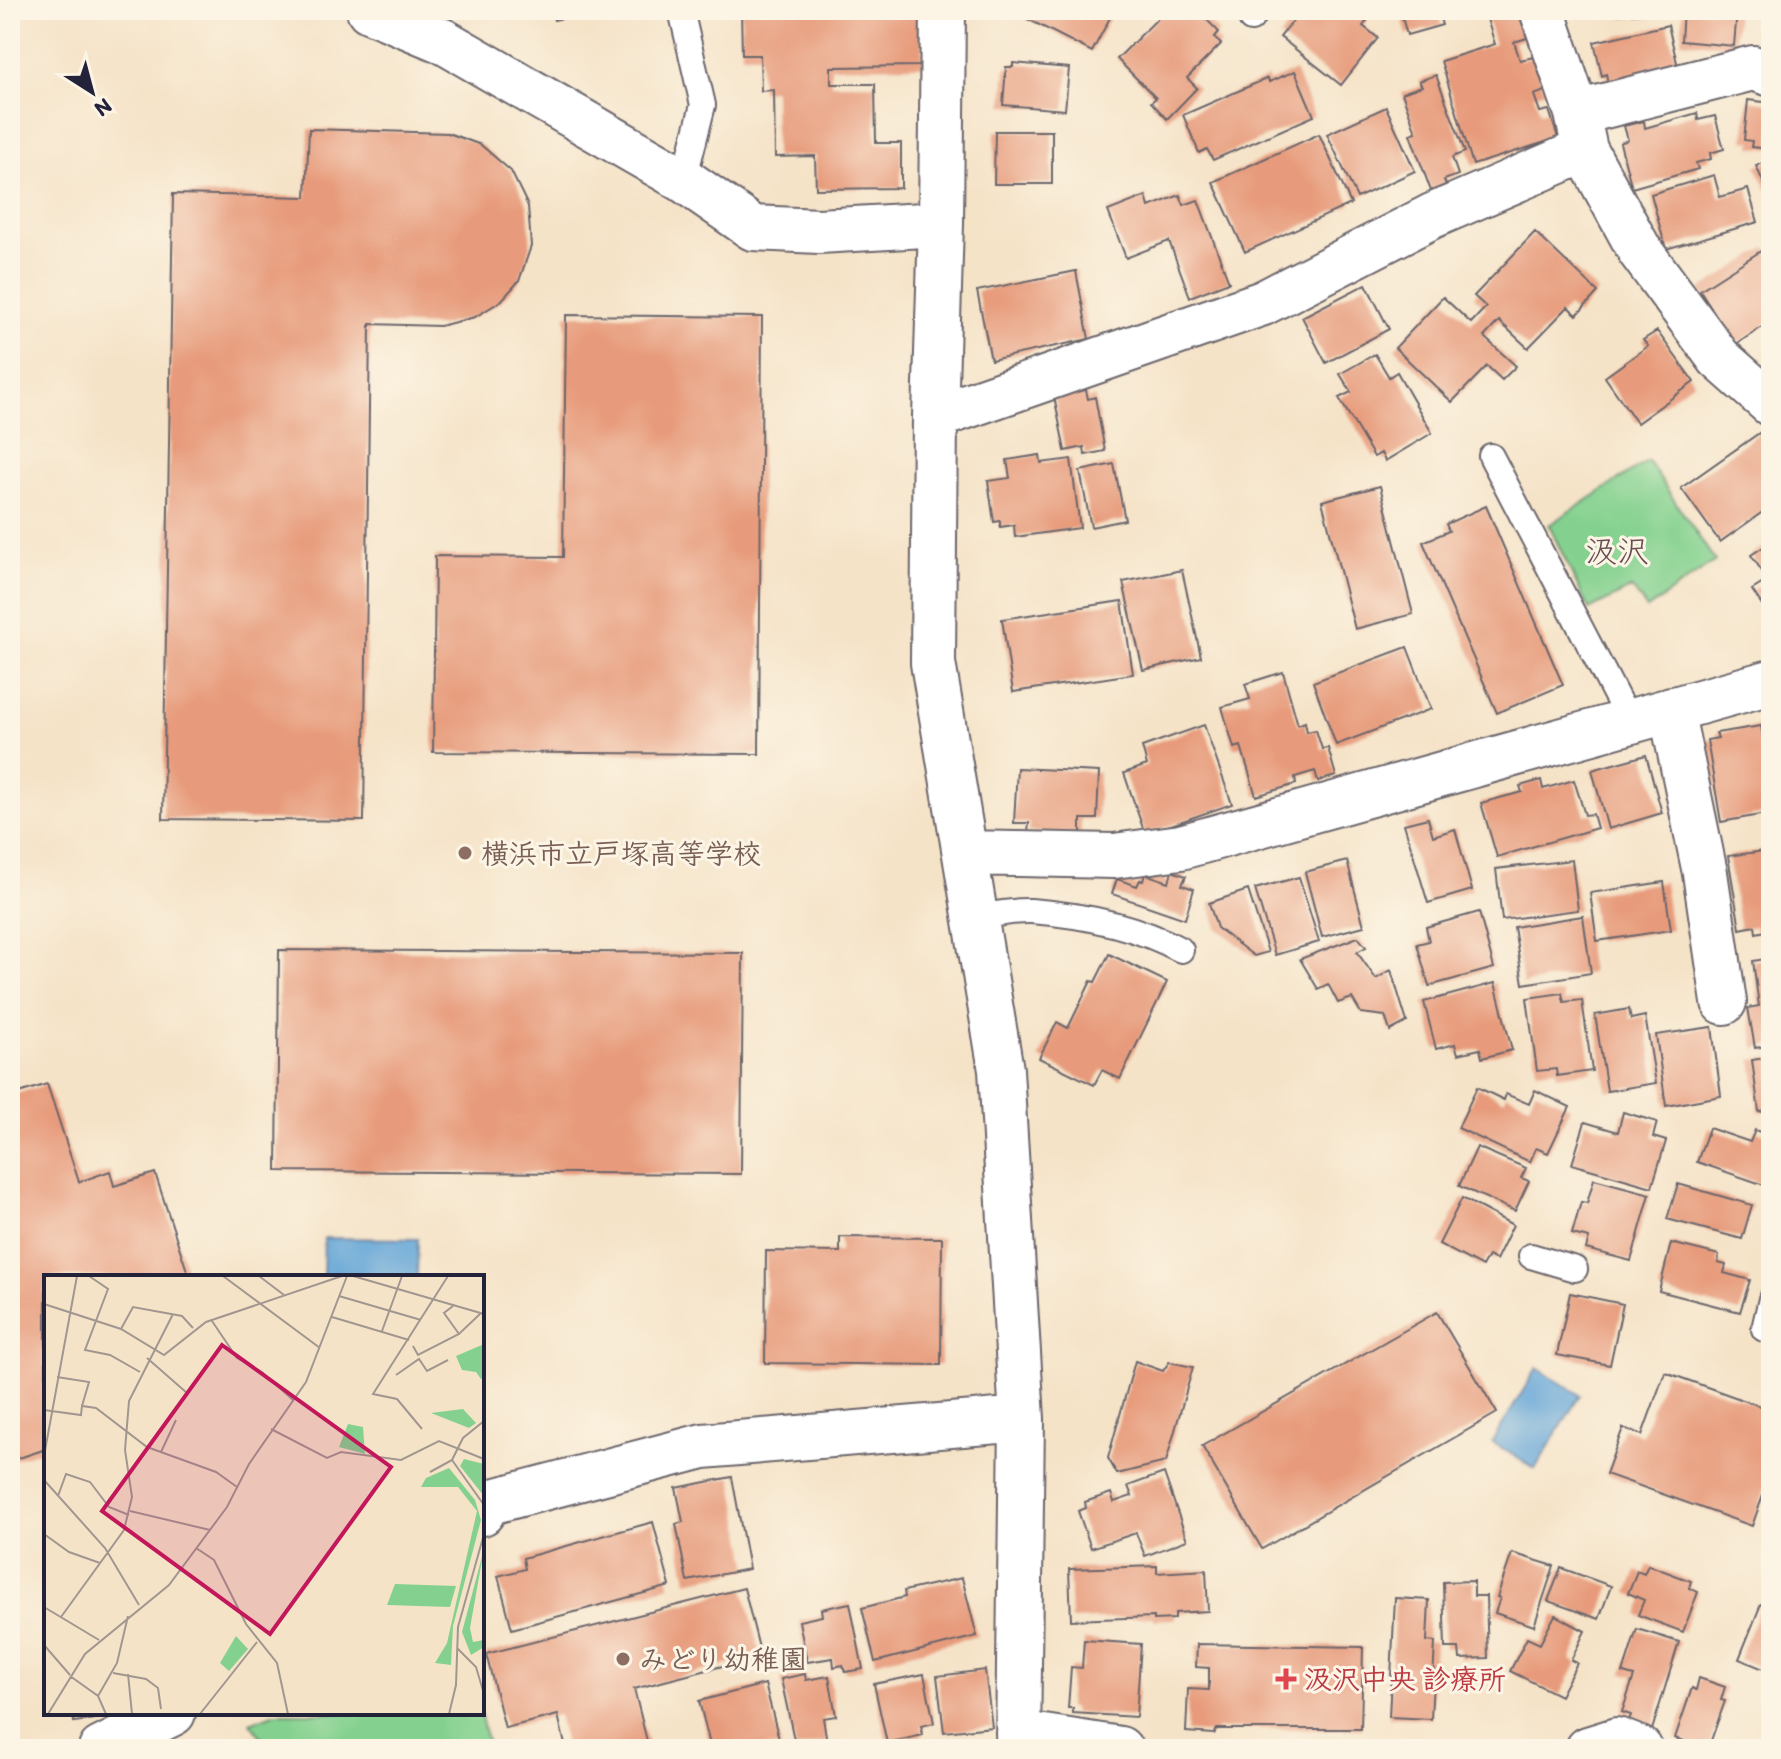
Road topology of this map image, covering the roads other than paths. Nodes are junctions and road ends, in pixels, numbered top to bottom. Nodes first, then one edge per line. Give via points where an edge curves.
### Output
1 (369, 10) edge
2 (681, 10) edge
3 (943, 10) edge
4 (1542, 10) edge
5 (440, 26) edge
6 (1771, 74) edge
7 (1581, 132) junction
8 (684, 180) junction
9 (941, 224) junction
10 (1771, 404) edge
11 (935, 417) junction
12 (1491, 456) dead end
13 (1771, 682) edge
14 (1671, 709) junction
15 (1629, 721) junction
16 (966, 853) junction
17 (976, 917) junction
18 (1181, 950) dead end
19 (1724, 1002) dead end
20 (1531, 1256) dead end
21 (1575, 1269) dead end
22 (1771, 1299) edge
23 (1764, 1329) dead end
24 (1022, 1419) junction
25 (484, 1508) edge
26 (169, 1715) edge
27 (1018, 1741) edge
28 (101, 1749) edge
29 (1120, 1749) edge
30 (1588, 1749) edge
31 (1640, 1749) edge

1 - 5 street
2 - 8 lane via 703,105
3 - 9 street
4 - 7 street
5 - 8 street
6 - 7 street via 1753,68
7 - 10 street via 1640,251 1719,358
7 - 11 street via 1263,303
8 - 9 street via 753,228 819,231
9 - 11 street
11 - 16 street via 933,663
12 - 15 lane
13 - 14 street
14 - 15 street
14 - 19 street via 1705,873
15 - 16 street via 1181,847 1114,856
16 - 17 street
17 - 18 lane via 1029,911 1107,922
17 - 24 street via 1001,1070
20 - 21 lane
22 - 23 lane
24 - 25 street via 703,1446 486,1503
24 - 27 street
26 - 28 street
27 - 29 street
30 - 31 street via 1617,1740

